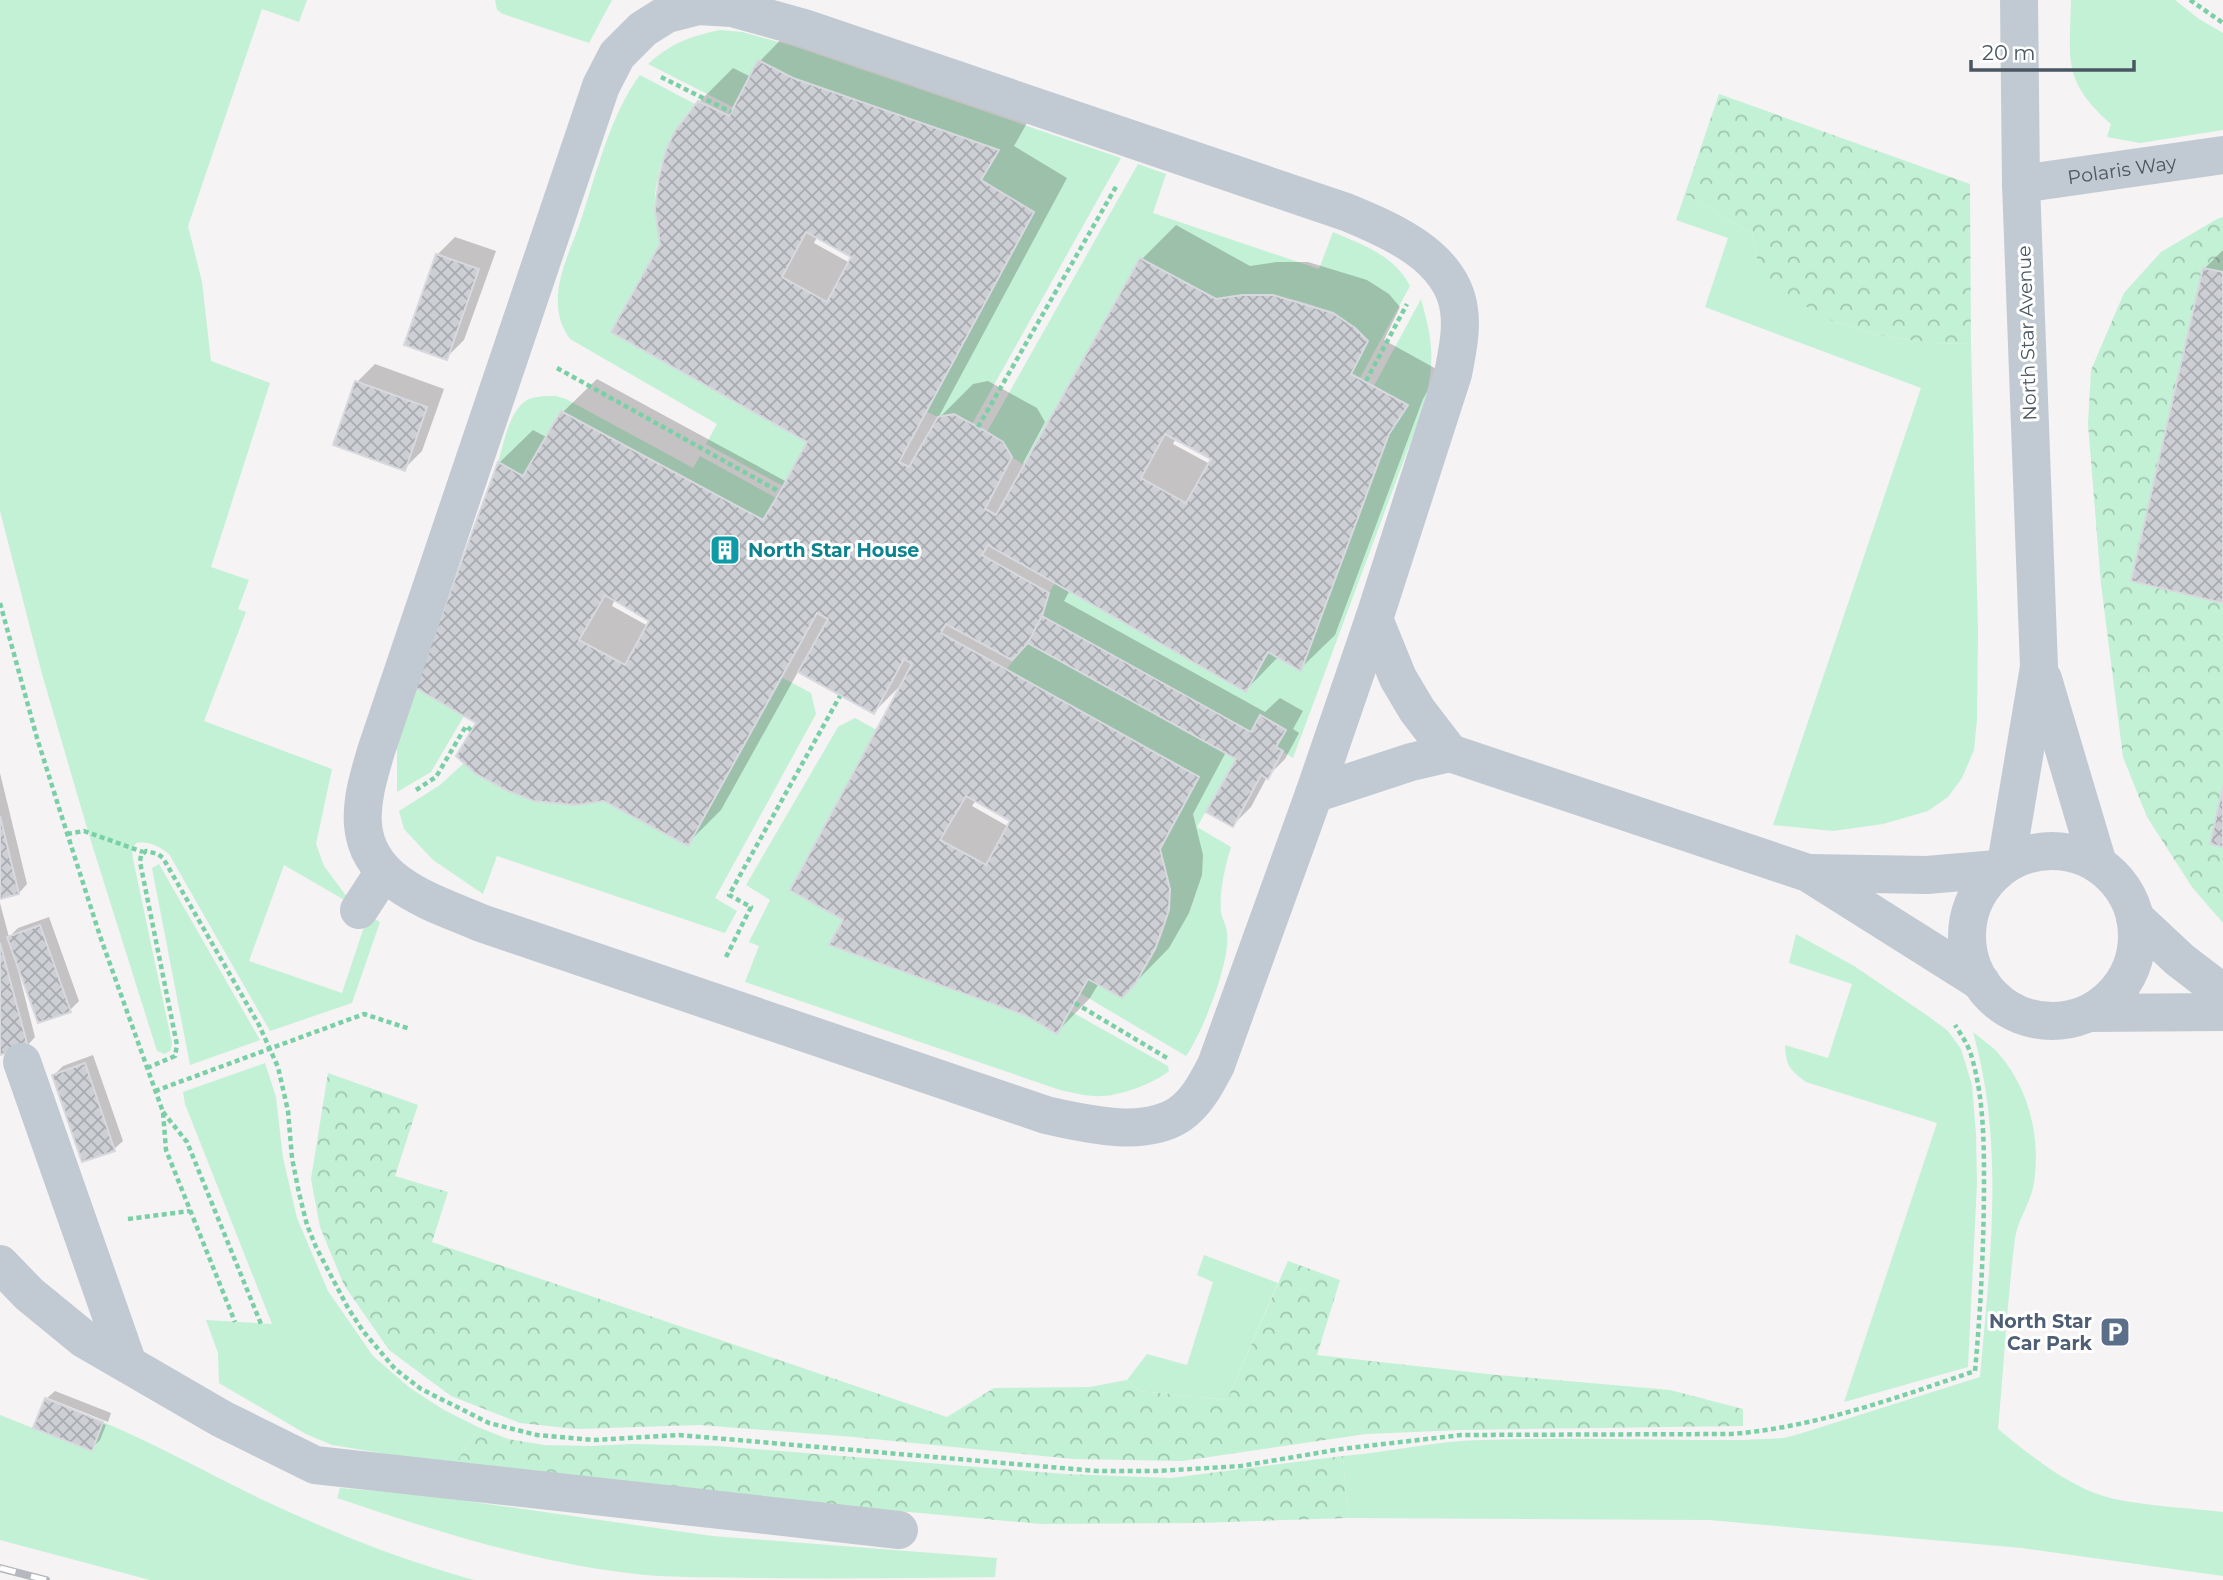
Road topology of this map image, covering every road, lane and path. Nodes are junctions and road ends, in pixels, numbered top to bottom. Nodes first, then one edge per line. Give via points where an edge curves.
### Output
1 (2019, 0) edge
2 (2190, 0) edge
3 (2223, 23) edge
4 (617, 55) junction
5 (731, 112) dead end
6 (1141, 142) junction
7 (2223, 155) edge
8 (2021, 184) junction
9 (1431, 260) junction
10 (513, 343) junction
11 (1366, 381) dead end
12 (978, 427) dead end
13 (780, 492) dead end
14 (0, 603) edge
15 (1374, 619) junction
16 (2039, 667) junction
17 (840, 696) dead end
18 (471, 730) dead end
19 (1450, 753) junction
20 (1314, 794) junction
21 (363, 825) junction
22 (67, 834) junction
23 (144, 853) junction
24 (2098, 864) junction
25 (2002, 866) junction
26 (383, 873) junction
27 (1808, 873) junction
28 (359, 910) dead end
29 (2135, 918) junction
30 (1981, 982) junction
31 (2223, 993) edge
32 (705, 999) junction
33 (1075, 1003) dead end
34 (2223, 1012) edge
35 (2089, 1013) junction
36 (1954, 1023) dead end
37 (410, 1029) dead end
38 (270, 1048) junction
39 (22, 1062) dead end
40 (147, 1068) junction
41 (1207, 1082) junction
42 (155, 1091) junction
43 (163, 1112) junction
44 (0, 1264) edge
45 (235, 1322) dead end
46 (261, 1324) dead end
47 (128, 1364) junction
48 (899, 1530) dead end

1 - 8 street, North Star Avenue
2 - 3 path
4 - 5 path
4 - 6 street via 643,29 667,14 698,6 732,8
4 - 10 street via 601,86
6 - 9 street via 1346,212 1395,232
6 - 12 path
7 - 8 street, Polaris Way
8 - 16 street, North Star Avenue
9 - 11 path
9 - 15 street via 1448,278 1459,308 1460,339 1453,374
10 - 13 path
10 - 21 street via 376,751 365,789
14 - 22 path
15 - 19 street via 1398,678
15 - 20 street
16 - 24 street, North Star Avenue
16 - 25 street, North Star Avenue
17 - 32 path via 729,895 751,907
18 - 21 path via 467,726 436,777
19 - 20 street
19 - 27 street
20 - 41 street
21 - 26 street via 370,853
22 - 23 path via 84,831
22 - 40 path
23 - 38 path via 163,858
23 - 40 path via 140,862 177,1045 175,1056
24 - 25 street, North Star Avenue via 2086,856 2049,850 2031,852
24 - 29 street, North Star Avenue via 2121,885
25 - 27 street via 1927,876
25 - 30 street, North Star Avenue via 1977,893 1970,909 1967,946
26 - 28 street
26 - 32 street via 406,889 481,923
27 - 30 street
29 - 31 street
29 - 35 street, North Star Avenue via 2137,946 2129,973 2112,997
30 - 35 street, North Star Avenue via 2004,1007 2020,1015 2056,1021
32 - 41 street via 1006,1102 1092,1125 1158,1123 1183,1112
33 - 41 path
34 - 35 street
36 - 38 path via 1972,1058 1984,1153 1983,1272 1975,1371 1771,1431 1461,1435 1241,1466 1156,1471 1096,1471 679,1435 593,1440 537,1435 489,1423 453,1406 421,1389 379,1352 348,1308 316,1247 292,1158 284,1084
37 - 38 path via 364,1014
38 - 42 path
39 - 47 street
40 - 42 path
42 - 43 path
43 - 45 path via 166,1150
43 - 46 path via 187,1142
44 - 47 street via 84,1339
47 - 48 street via 314,1465

